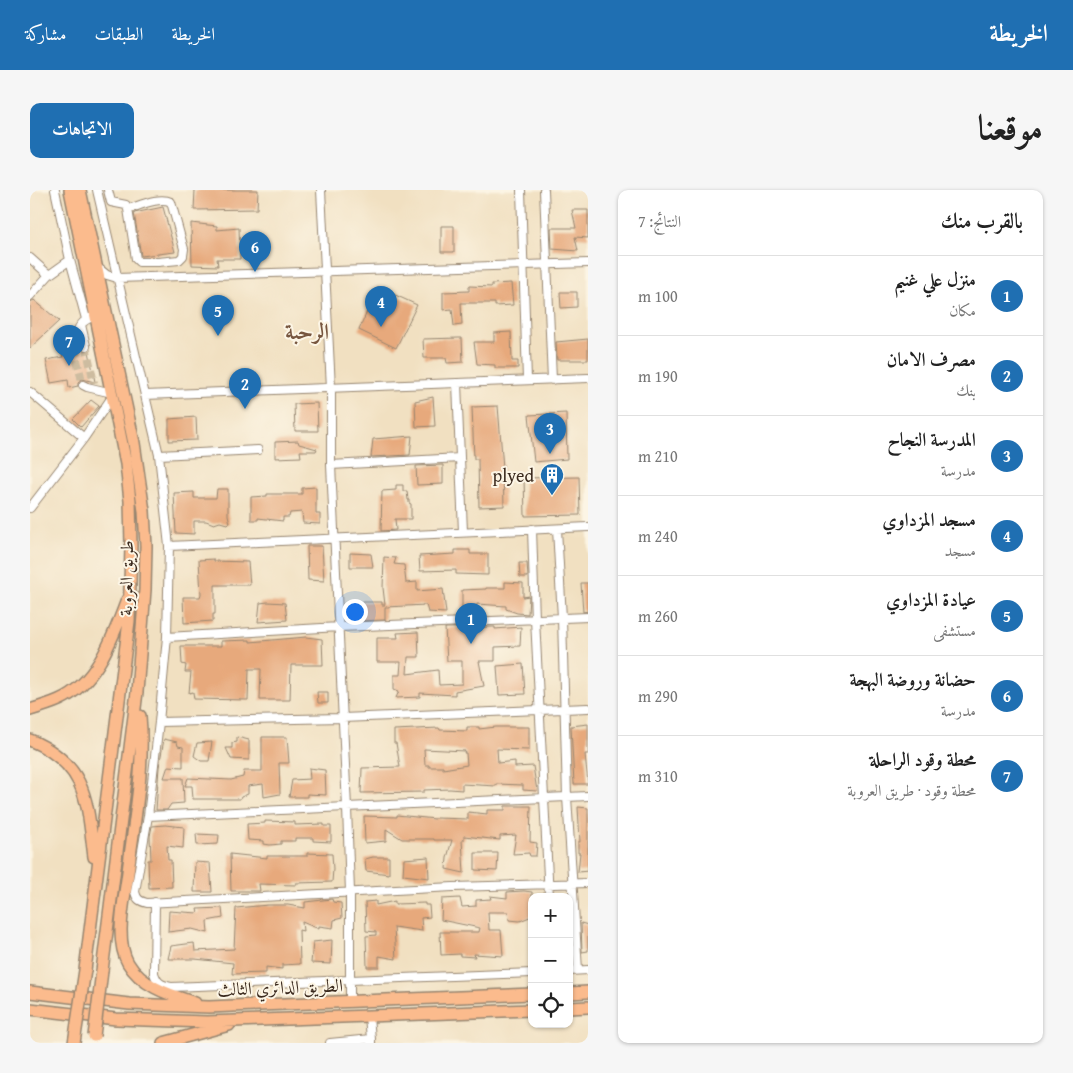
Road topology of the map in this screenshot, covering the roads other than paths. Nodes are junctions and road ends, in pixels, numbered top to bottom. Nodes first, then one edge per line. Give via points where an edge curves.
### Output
1 (55, 190) edge
2 (70, 190) edge
3 (80, 190) edge
4 (97, 190) edge
5 (108, 190) edge
6 (321, 190) edge
7 (521, 190) edge
8 (544, 190) edge
9 (128, 210) junction
10 (30, 258) edge
11 (70, 260) junction
12 (588, 263) edge
13 (547, 265) junction
14 (96, 266) junction
15 (523, 266) junction
16 (324, 273) junction
17 (49, 275) junction
18 (117, 278) junction
19 (30, 296) edge
20 (88, 320) junction
21 (86, 346) tunnel mouth
22 (74, 348) tunnel mouth
23 (588, 378) edge
24 (527, 380) junction
25 (552, 380) junction
26 (457, 383) junction
27 (83, 385) dead end
28 (331, 388) junction
29 (30, 392) edge
30 (112, 395) junction
31 (145, 395) junction
32 (84, 438) junction
33 (258, 450) dead end
34 (159, 455) junction
35 (460, 458) junction
36 (332, 465) junction
37 (30, 508) edge
38 (588, 527) edge
39 (532, 529) junction
40 (557, 529) junction
41 (463, 532) junction
42 (335, 538) junction
43 (169, 546) junction
44 (130, 591) junction
45 (588, 617) edge
46 (562, 618) junction
47 (535, 619) junction
48 (339, 627) junction
49 (167, 637) junction
50 (138, 692) junction
51 (588, 708) edge
52 (564, 709) junction
53 (30, 710) edge
54 (540, 710) junction
55 (342, 718) junction
56 (159, 722) junction
57 (30, 740) edge
58 (588, 796) edge
59 (567, 797) junction
60 (544, 798) junction
61 (347, 808) junction
62 (148, 816) junction
63 (96, 874) junction
64 (572, 883) junction
65 (588, 883) edge
66 (549, 885) junction
67 (350, 892) junction
68 (550, 893) edge
69 (155, 902) junction
70 (578, 970) junction
71 (588, 970) edge
72 (573, 971) edge
73 (528, 973) edge
74 (350, 979) junction
75 (30, 992) edge
76 (588, 992) edge
77 (573, 993) edge
78 (528, 994) edge
79 (350, 1002) junction
80 (209, 1007) junction
81 (573, 1008) edge
82 (588, 1008) edge
83 (30, 1009) edge
84 (528, 1010) edge
85 (369, 1016) junction
86 (246, 1021) junction
87 (94, 1039) edge
88 (371, 1041) edge
89 (74, 1043) edge
90 (163, 1043) edge
91 (330, 1043) edge

1 - 11 street
2 - 20 highway, طريق العروبة
3 - 14 highway, طريق العروبة
4 - 18 street
5 - 9 street via 111,202 126,206
6 - 16 street
7 - 15 street
8 - 13 street
9 - 9 street via 139,262 179,260 183,256 171,202 159,200
10 - 17 street
11 - 17 street
11 - 20 street
12 - 13 street
13 - 15 street
13 - 25 street
14 - 18 street
14 - 50 highway, طريق العروبة via 134,443 144,511 145,590
15 - 16 street
15 - 24 street
16 - 18 street
16 - 28 street
17 - 19 street
18 - 31 street
20 - 21 street
20 - 22 street via 74,337
20 - 30 highway, طريق العروبة
23 - 25 street
24 - 25 street
24 - 26 street
26 - 28 street
26 - 35 street
27 - 30 street via 95,386
28 - 31 street
28 - 36 street
29 - 32 street
30 - 32 street
30 - 44 highway, طريق العروبة via 130,501
31 - 34 street
32 - 37 street
33 - 34 street
34 - 43 street
35 - 36 street
35 - 41 street
36 - 42 street
38 - 40 street
39 - 40 street
39 - 41 street
39 - 47 street
40 - 46 street
41 - 42 street
42 - 43 street
42 - 48 street
43 - 49 street
44 - 53 highway via 93,672 72,693
44 - 63 highway, طريق العروبة via 128,637
45 - 46 street
46 - 47 street
46 - 52 street
47 - 48 street
47 - 54 street
48 - 49 street
48 - 55 street
49 - 56 street
50 - 80 highway via 140,767 122,923 124,954 133,970 156,989
50 - 87 highway, طريق العروبة, bridge
51 - 52 street
52 - 54 street
52 - 59 street
54 - 55 street
54 - 60 street
55 - 56 street
55 - 61 street
56 - 62 street
57 - 63 highway via 48,748 68,765 82,788 89,814
58 - 59 street
59 - 60 street
59 - 64 street
60 - 61 street
60 - 66 street
61 - 62 street
61 - 67 street
62 - 69 street via 135,892 140,901
63 - 89 highway, طريق العروبة, bridge
64 - 65 street
64 - 66 street
64 - 70 street
66 - 67 street
66 - 68 street
67 - 69 street
67 - 74 street
69 - 74 street via 154,973 163,985
70 - 71 street
70 - 72 street
73 - 74 street
74 - 79 street
75 - 80 highway, الطريق الدائري الثالث via 129,1004
76 - 77 highway
78 - 79 highway, الطريق الدائري الثالث
79 - 80 highway, الطريق الدائري الثالث
81 - 82 highway
83 - 86 highway, الطريق الدائري الثالث via 116,1019
84 - 85 highway, الطريق الدائري الثالث
85 - 86 highway, الطريق الدائري الثالث
85 - 88 street
86 - 90 highway
88 - 91 street

